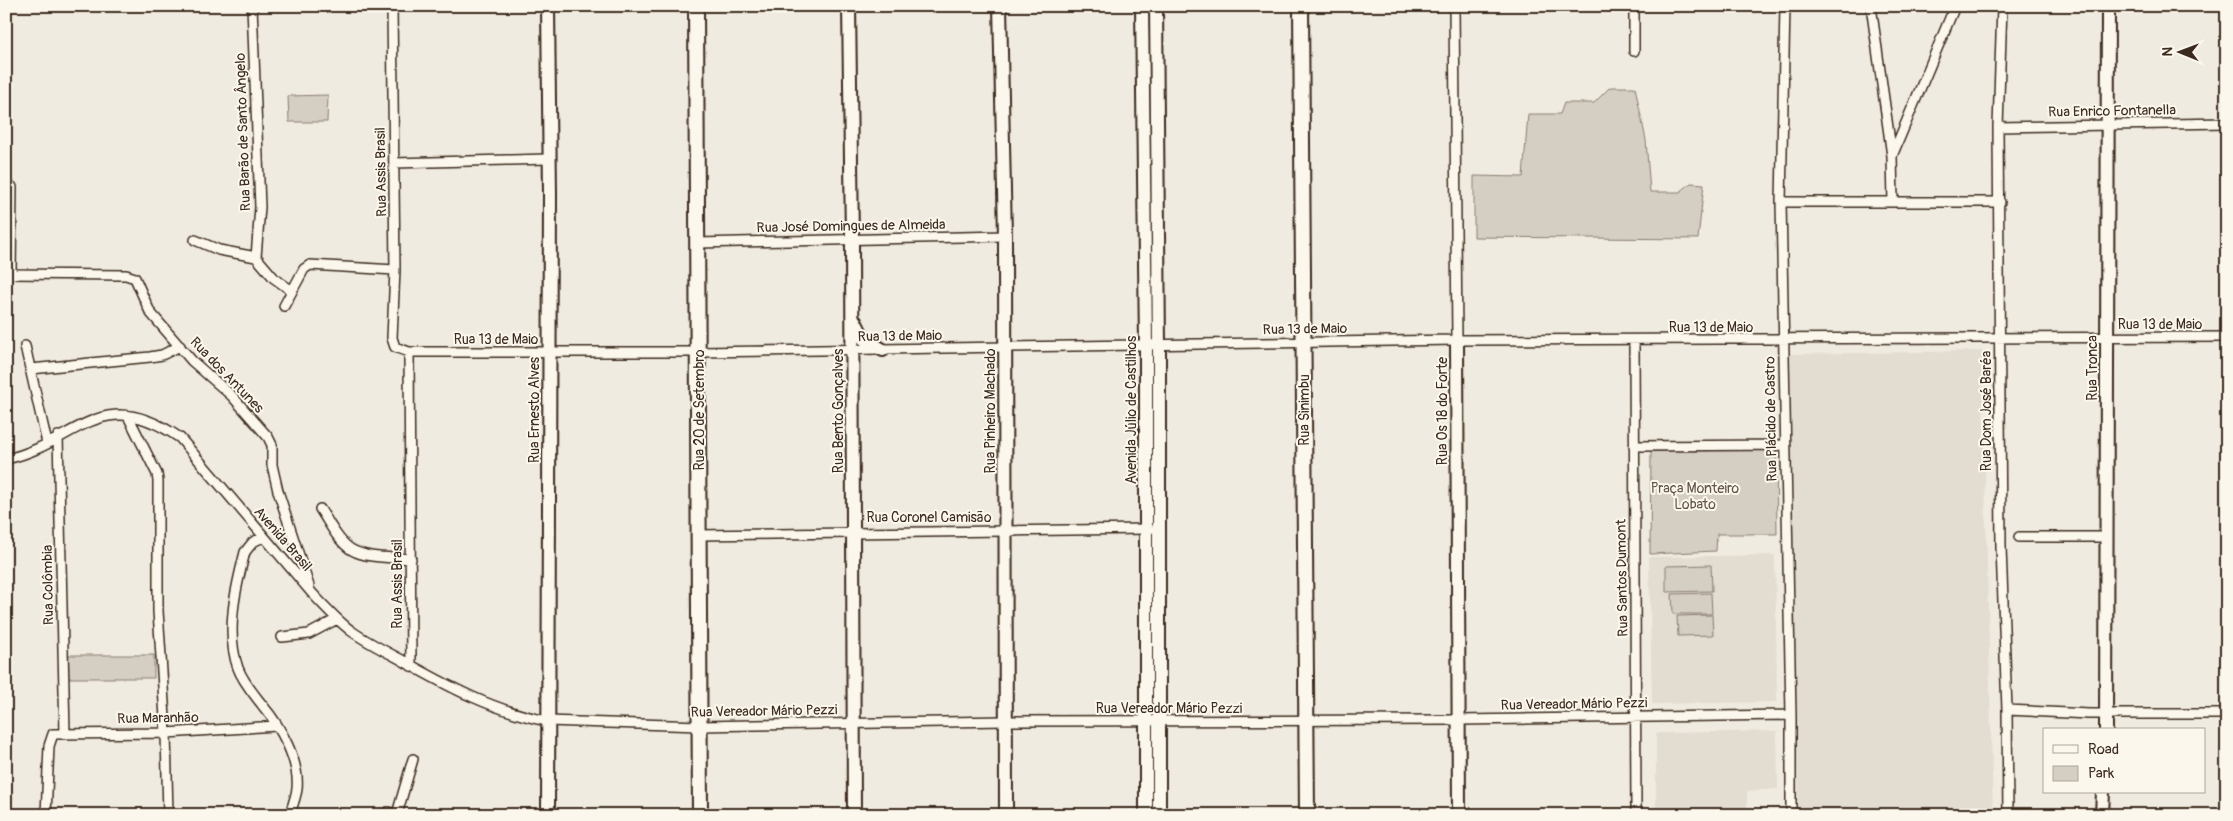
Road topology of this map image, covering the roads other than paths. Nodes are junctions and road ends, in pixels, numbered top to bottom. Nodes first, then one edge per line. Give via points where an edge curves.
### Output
1 (252, 6) edge
2 (392, 6) edge
3 (548, 6) edge
4 (696, 6) edge
5 (849, 6) edge
6 (1000, 6) edge
7 (1142, 6) edge
8 (1156, 6) edge
9 (1301, 6) edge
10 (1454, 6) edge
11 (1634, 6) edge
12 (1779, 6) edge
13 (1785, 6) edge
14 (1871, 6) edge
15 (1955, 6) edge
16 (2002, 6) edge
17 (2108, 6) edge
18 (1783, 22) junction
19 (1634, 51) dead end
20 (2227, 123) edge
21 (2106, 125) junction
22 (1998, 127) junction
23 (1892, 156) junction
24 (548, 159) junction
25 (394, 163) junction
26 (12, 187) dead end
27 (1781, 202) junction
28 (1892, 202) junction
29 (2000, 202) junction
30 (1005, 236) junction
31 (852, 239) junction
32 (195, 240) dead end
33 (698, 243) junction
34 (256, 256) junction
35 (395, 270) junction
36 (9, 274) edge
37 (292, 291) junction
38 (284, 306) dead end
39 (853, 316) junction
40 (2227, 337) edge
41 (2106, 338) junction
42 (2000, 339) junction
43 (1457, 340) junction
44 (1783, 340) junction
45 (1634, 341) junction
46 (1303, 343) junction
47 (24, 346) dead end
48 (180, 346) junction
49 (1153, 346) junction
50 (1005, 348) junction
51 (853, 350) junction
52 (883, 350) junction
53 (409, 352) junction
54 (705, 352) junction
55 (549, 353) junction
56 (31, 369) junction
57 (1159, 395) junction
58 (1146, 396) junction
59 (128, 416) junction
60 (58, 436) junction
61 (1146, 439) junction
62 (1159, 440) junction
63 (47, 443) junction
64 (1786, 445) junction
65 (1634, 446) junction
66 (6, 459) edge
67 (1145, 478) junction
68 (1158, 478) junction
69 (320, 509) dead end
70 (1145, 529) junction
71 (1158, 529) junction
72 (1005, 531) junction
73 (853, 532) junction
74 (699, 535) junction
75 (263, 537) junction
76 (2019, 537) dead end
77 (2107, 537) junction
78 (411, 559) junction
79 (1158, 582) junction
80 (1145, 583) junction
81 (312, 593) junction
82 (337, 619) junction
83 (1145, 624) junction
84 (1158, 624) junction
85 (282, 637) dead end
86 (411, 666) junction
87 (1145, 667) junction
88 (1158, 667) junction
89 (2007, 710) junction
90 (1791, 714) junction
91 (2107, 714) junction
92 (2227, 714) edge
93 (1637, 716) junction
94 (1459, 720) junction
95 (547, 721) junction
96 (1006, 721) junction
97 (1306, 721) junction
98 (1152, 722) junction
99 (854, 723) junction
100 (277, 726) junction
101 (700, 726) junction
102 (2106, 728) edge
103 (166, 732) junction
104 (65, 733) junction
105 (413, 759) dead end
106 (1152, 777) junction
107 (2103, 794) edge
108 (397, 814) edge
109 (46, 815) edge
110 (168, 815) edge
111 (290, 815) edge
112 (383, 815) edge
113 (548, 815) edge
114 (700, 815) edge
115 (854, 815) edge
116 (1006, 815) edge
117 (1146, 815) edge
118 (1159, 815) edge
119 (1307, 815) edge
120 (1459, 815) edge
121 (1636, 815) edge
122 (1791, 815) edge
123 (2008, 815) edge
124 (2102, 815) edge

1 - 34 street, Rua Barão de Santo Ângelo via 260,207
2 - 25 street, Rua Assis Brasil
3 - 24 street, Rua Ernesto Alves
4 - 33 main road, Rua 20 de Setembro
5 - 31 street, Rua Bento Gonçalves
6 - 30 street, Rua Pinheiro Machado
7 - 49 street, Avenida Júlio de Castilhos
8 - 49 street, Avenida Júlio de Castilhos
9 - 46 main road, Rua Sinimbu
10 - 43 street, Rua Os 18 do Forte
11 - 19 street
12 - 18 street, Rua Plácido de Castro
13 - 18 street, Rua Plácido de Castro
14 - 23 street
15 - 23 street
16 - 22 street, Rua Dom José Baréa
17 - 21 street, Rua Tronca
18 - 27 street, Rua Plácido de Castro
20 - 21 street, Rua Enrico Fontanella
21 - 22 street, Rua Enrico Fontanella
21 - 41 street, Rua Tronca
22 - 29 street, Rua Dom José Baréa
23 - 28 street
24 - 25 street
24 - 55 street, Rua Ernesto Alves
25 - 35 street, Rua Assis Brasil
26 - 36 street
27 - 28 street
27 - 44 street, Rua Plácido de Castro
28 - 29 street
29 - 42 street, Rua Dom José Baréa
30 - 31 street, Rua José Domingues de Almeida
30 - 50 street, Rua Pinheiro Machado
31 - 33 street, Rua José Domingues de Almeida
31 - 39 street, Rua Bento Gonçalves
32 - 34 street via 218,250
33 - 54 main road, Rua 20 de Setembro
34 - 37 street via 274,278
35 - 37 street via 307,267
35 - 53 street, Rua Assis Brasil via 392,338 395,347
36 - 48 street, Rua dos Antunes via 126,275 135,278 150,312
37 - 38 street
39 - 51 street, Rua Bento Gonçalves
39 - 52 street via 864,339
40 - 41 street, Rua 13 de Maio
41 - 42 street, Rua 13 de Maio
41 - 77 street, Rua Tronca
42 - 44 street, Rua 13 de Maio
42 - 89 street, Rua Dom José Baréa via 2001,547
43 - 45 street, Rua 13 de Maio
43 - 46 street, Rua 13 de Maio
43 - 94 street, Rua Os 18 do Forte
44 - 45 street, Rua 13 de Maio
44 - 64 street, Rua Plácido de Castro
45 - 65 street, Rua Santos Dumont
46 - 49 street, Rua 13 de Maio
46 - 97 main road, Rua Sinimbu
47 - 56 street
48 - 56 street via 156,356
48 - 81 street, Rua dos Antunes via 232,396 268,437 278,491
49 - 50 street, Rua 13 de Maio
49 - 57 street, Avenida Júlio de Castilhos
49 - 58 street, Avenida Júlio de Castilhos
50 - 52 street, Rua 13 de Maio
50 - 72 street, Rua Pinheiro Machado
51 - 52 street, Rua 13 de Maio
51 - 54 street, Rua 13 de Maio
51 - 73 street, Rua Bento Gonçalves
53 - 55 street, Rua 13 de Maio
53 - 78 street, Rua Assis Brasil
54 - 55 street, Rua 13 de Maio
54 - 74 main road, Rua 20 de Setembro via 699,369
55 - 95 street, Rua Ernesto Alves
56 - 63 street
57 - 58 street
57 - 62 street, Avenida Júlio de Castilhos
58 - 61 street, Avenida Júlio de Castilhos
59 - 60 street, Avenida Brasil via 93,419
59 - 75 street, Avenida Brasil via 158,424 180,438
59 - 103 street via 157,474 158,611
60 - 63 street, Avenida Brasil
60 - 104 street, Rua Colômbia
61 - 62 street
61 - 67 street, Avenida Júlio de Castilhos
62 - 68 street, Avenida Júlio de Castilhos
63 - 66 street, Avenida Brasil
64 - 65 street
64 - 90 street, Rua Plácido de Castro
65 - 93 street, Rua Santos Dumont
67 - 68 street
67 - 70 street, Avenida Júlio de Castilhos
68 - 71 street, Avenida Júlio de Castilhos
69 - 78 street via 352,550 374,556
70 - 71 street, Rua Coronel Camisão
70 - 72 street, Rua Coronel Camisão
70 - 80 street, Avenida Júlio de Castilhos
71 - 79 street, Avenida Júlio de Castilhos
72 - 73 street, Rua Coronel Camisão
72 - 96 street, Rua Pinheiro Machado
73 - 74 street, Rua Coronel Camisão
73 - 99 street, Rua Bento Gonçalves
74 - 101 main road, Rua 20 de Setembro
75 - 81 street, Avenida Brasil
75 - 100 street via 253,542 245,552 232,626 238,668
76 - 77 street
77 - 91 street, Rua Tronca
78 - 86 street, Rua Assis Brasil
79 - 80 street
79 - 84 street, Avenida Júlio de Castilhos
80 - 83 street, Avenida Júlio de Castilhos
81 - 82 street, Avenida Brasil
82 - 85 street via 309,634
82 - 86 street, Avenida Brasil via 362,638
83 - 84 street
83 - 87 street, Avenida Júlio de Castilhos
84 - 88 street, Avenida Júlio de Castilhos
86 - 95 street, Avenida Brasil via 479,700
87 - 88 street
87 - 98 street, Avenida Júlio de Castilhos
88 - 98 street, Avenida Júlio de Castilhos
89 - 91 street
89 - 123 street, Rua Dom José Baréa
90 - 93 street, Rua Vereador Mário Pezzi
90 - 122 street, Rua Plácido de Castro
91 - 92 street
91 - 102 street, Rua Tronca
93 - 94 street, Rua Vereador Mário Pezzi
93 - 121 street, Rua Santos Dumont
94 - 97 street, Rua Vereador Mário Pezzi
94 - 120 street, Rua Os 18 do Forte
95 - 101 street, Rua Vereador Mário Pezzi
95 - 113 street, Rua Ernesto Alves
96 - 98 street, Rua Vereador Mário Pezzi
96 - 99 street, Rua Vereador Mário Pezzi
96 - 116 street, Rua Pinheiro Machado
97 - 98 street, Rua Vereador Mário Pezzi
97 - 119 main road, Rua Sinimbu
98 - 106 street, Avenida Júlio de Castilhos
99 - 101 street, Rua Vereador Mário Pezzi
99 - 115 street, Rua Bento Gonçalves
100 - 103 street, Rua Maranhão
100 - 111 street via 296,774 297,789
101 - 114 main road, Rua 20 de Setembro
103 - 104 street, Rua Maranhão
103 - 110 street
104 - 109 street via 53,734 49,746
105 - 108 street
106 - 117 street, Avenida Júlio de Castilhos
106 - 118 street, Avenida Júlio de Castilhos
107 - 124 street
108 - 112 street via 388,812

